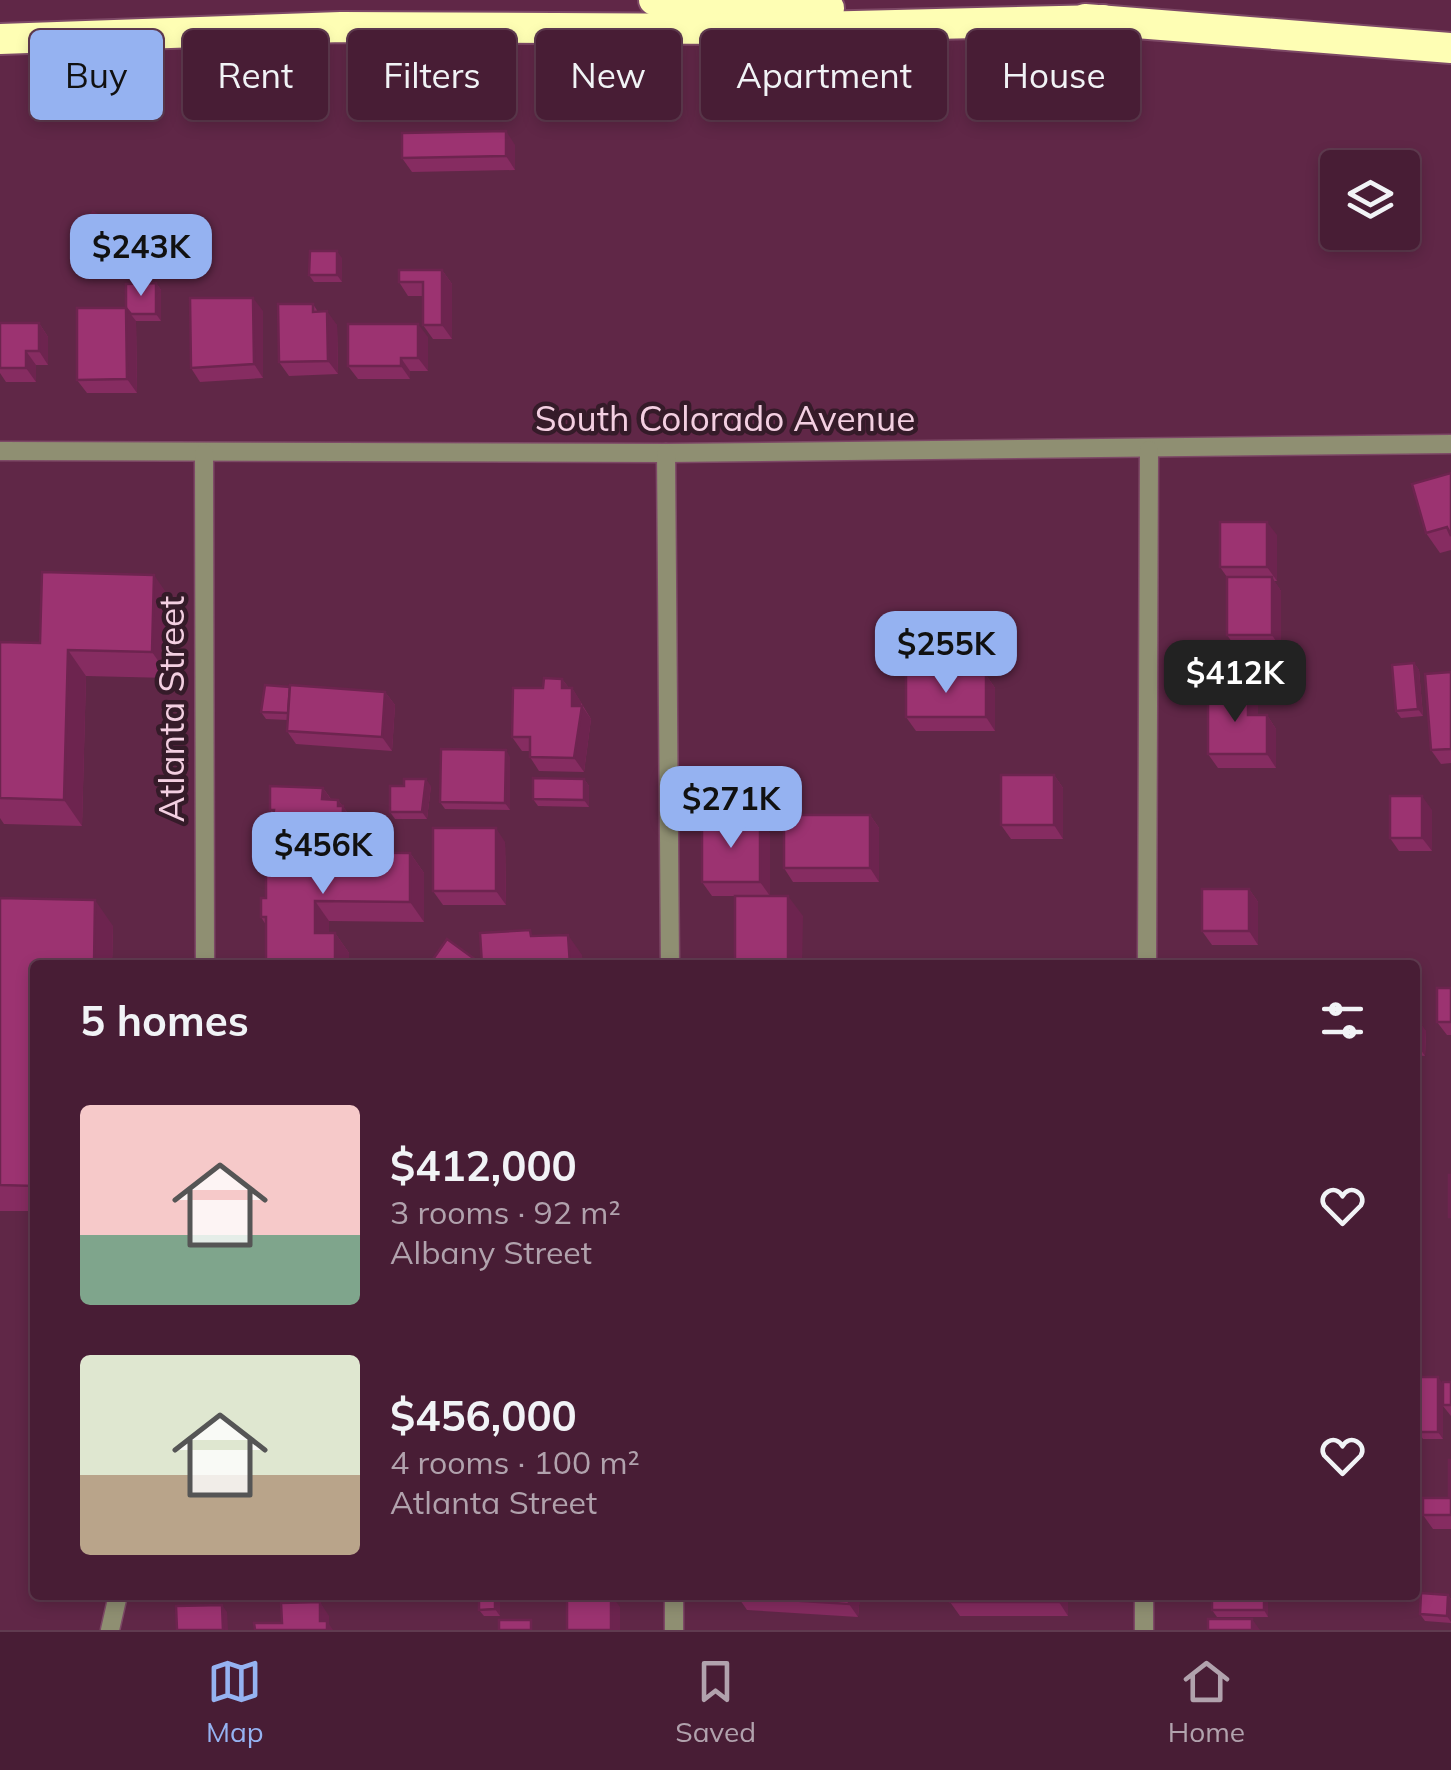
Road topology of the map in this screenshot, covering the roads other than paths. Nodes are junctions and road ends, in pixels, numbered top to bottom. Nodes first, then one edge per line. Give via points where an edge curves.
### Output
1 (654, 0) edge
2 (1103, 20) junction
3 (0, 39) edge
4 (1451, 48) edge
5 (1451, 444) edge
6 (1149, 450) junction
7 (0, 451) edge
8 (204, 453) junction
9 (666, 453) junction
10 (205, 960) edge
11 (670, 960) edge
12 (1147, 960) edge
13 (117, 1600) edge
14 (674, 1600) edge
15 (1144, 1600) edge
16 (110, 1630) edge
17 (674, 1630) edge
18 (1144, 1630) edge

1 - 2 highway
2 - 3 highway via 340,28
2 - 4 highway
5 - 6 street, South Colorado Avenue
6 - 9 street, South Colorado Avenue
6 - 12 street
7 - 8 street, South Colorado Avenue
8 - 9 street, South Colorado Avenue
8 - 10 street, Atlanta Street
9 - 11 street
13 - 16 street
14 - 17 street
15 - 18 street

